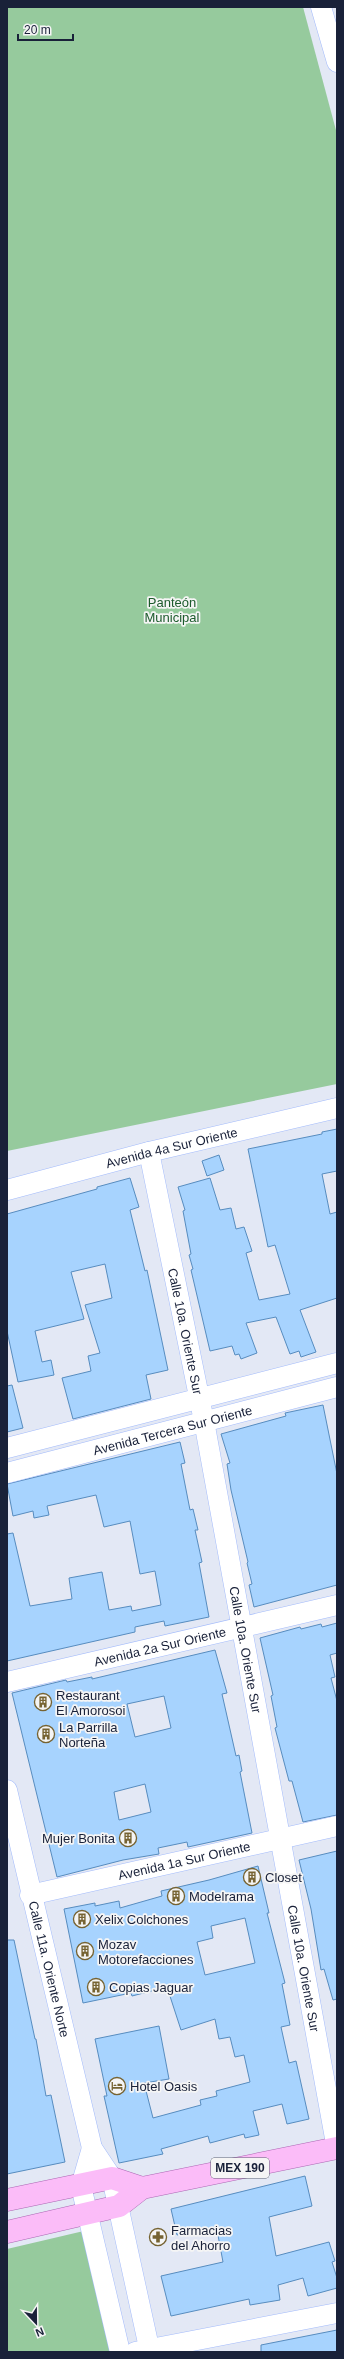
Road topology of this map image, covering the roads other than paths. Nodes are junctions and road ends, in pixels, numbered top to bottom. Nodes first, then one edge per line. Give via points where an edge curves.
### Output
1 (321, 7) edge
2 (336, 51) edge
3 (337, 1108) edge
4 (149, 1152) junction
5 (7, 1190) edge
6 (337, 1363) edge
7 (337, 1387) edge
8 (198, 1399) junction
9 (204, 1421) junction
10 (7, 1448) edge
11 (7, 1473) edge
12 (337, 1605) edge
13 (241, 1628) junction
14 (7, 1682) edge
15 (7, 1790) edge
16 (337, 1826) edge
17 (282, 1837) junction
18 (15, 1859) edge
19 (30, 1895) junction
20 (92, 2148) junction
21 (337, 2148) edge
22 (112, 2178) junction
23 (81, 2186) junction
24 (142, 2188) junction
25 (7, 2200) edge
26 (119, 2206) junction
27 (86, 2214) junction
28 (7, 2232) edge
29 (337, 2313) edge
30 (145, 2351) edge
31 (120, 2352) edge

1 - 2 street
3 - 4 street, Avenida 4a Sur Oriente
4 - 5 street, Avenida 4a Sur Oriente
4 - 8 street, Calle 10a. Oriente Sur
6 - 8 street, Avenida Tercera Sur Oriente
7 - 9 street, Avenida Tercera Sur Oriente
8 - 9 street, Calle 10a. Oriente Sur
8 - 10 street, Avenida Tercera Sur Oriente
9 - 11 street, Avenida Tercera Sur Oriente
9 - 13 street, Calle 10a. Oriente Sur
12 - 13 street, Avenida 2a Sur Oriente
13 - 14 street, Avenida 2a Sur Oriente
13 - 17 street, Calle 10a. Oriente Sur
15 - 18 street, Calle 11a. Oriente Norte
16 - 17 street, Avenida 1a Sur Oriente
17 - 19 street, Avenida 1a Sur Oriente
17 - 21 street, Calle 10a. Oriente Sur
18 - 19 street, Calle 11a. Oriente Norte
19 - 20 street, Calle 11a. Oriente Norte
20 - 22 street
20 - 23 street
21 - 24 main road, MEX 190
22 - 23 main road
22 - 24 main road
22 - 26 street
23 - 25 main road
23 - 27 street
24 - 26 main road, MEX 190
26 - 27 main road, MEX 190
26 - 30 street
27 - 28 main road, MEX 190
27 - 31 street
29 - 30 street

